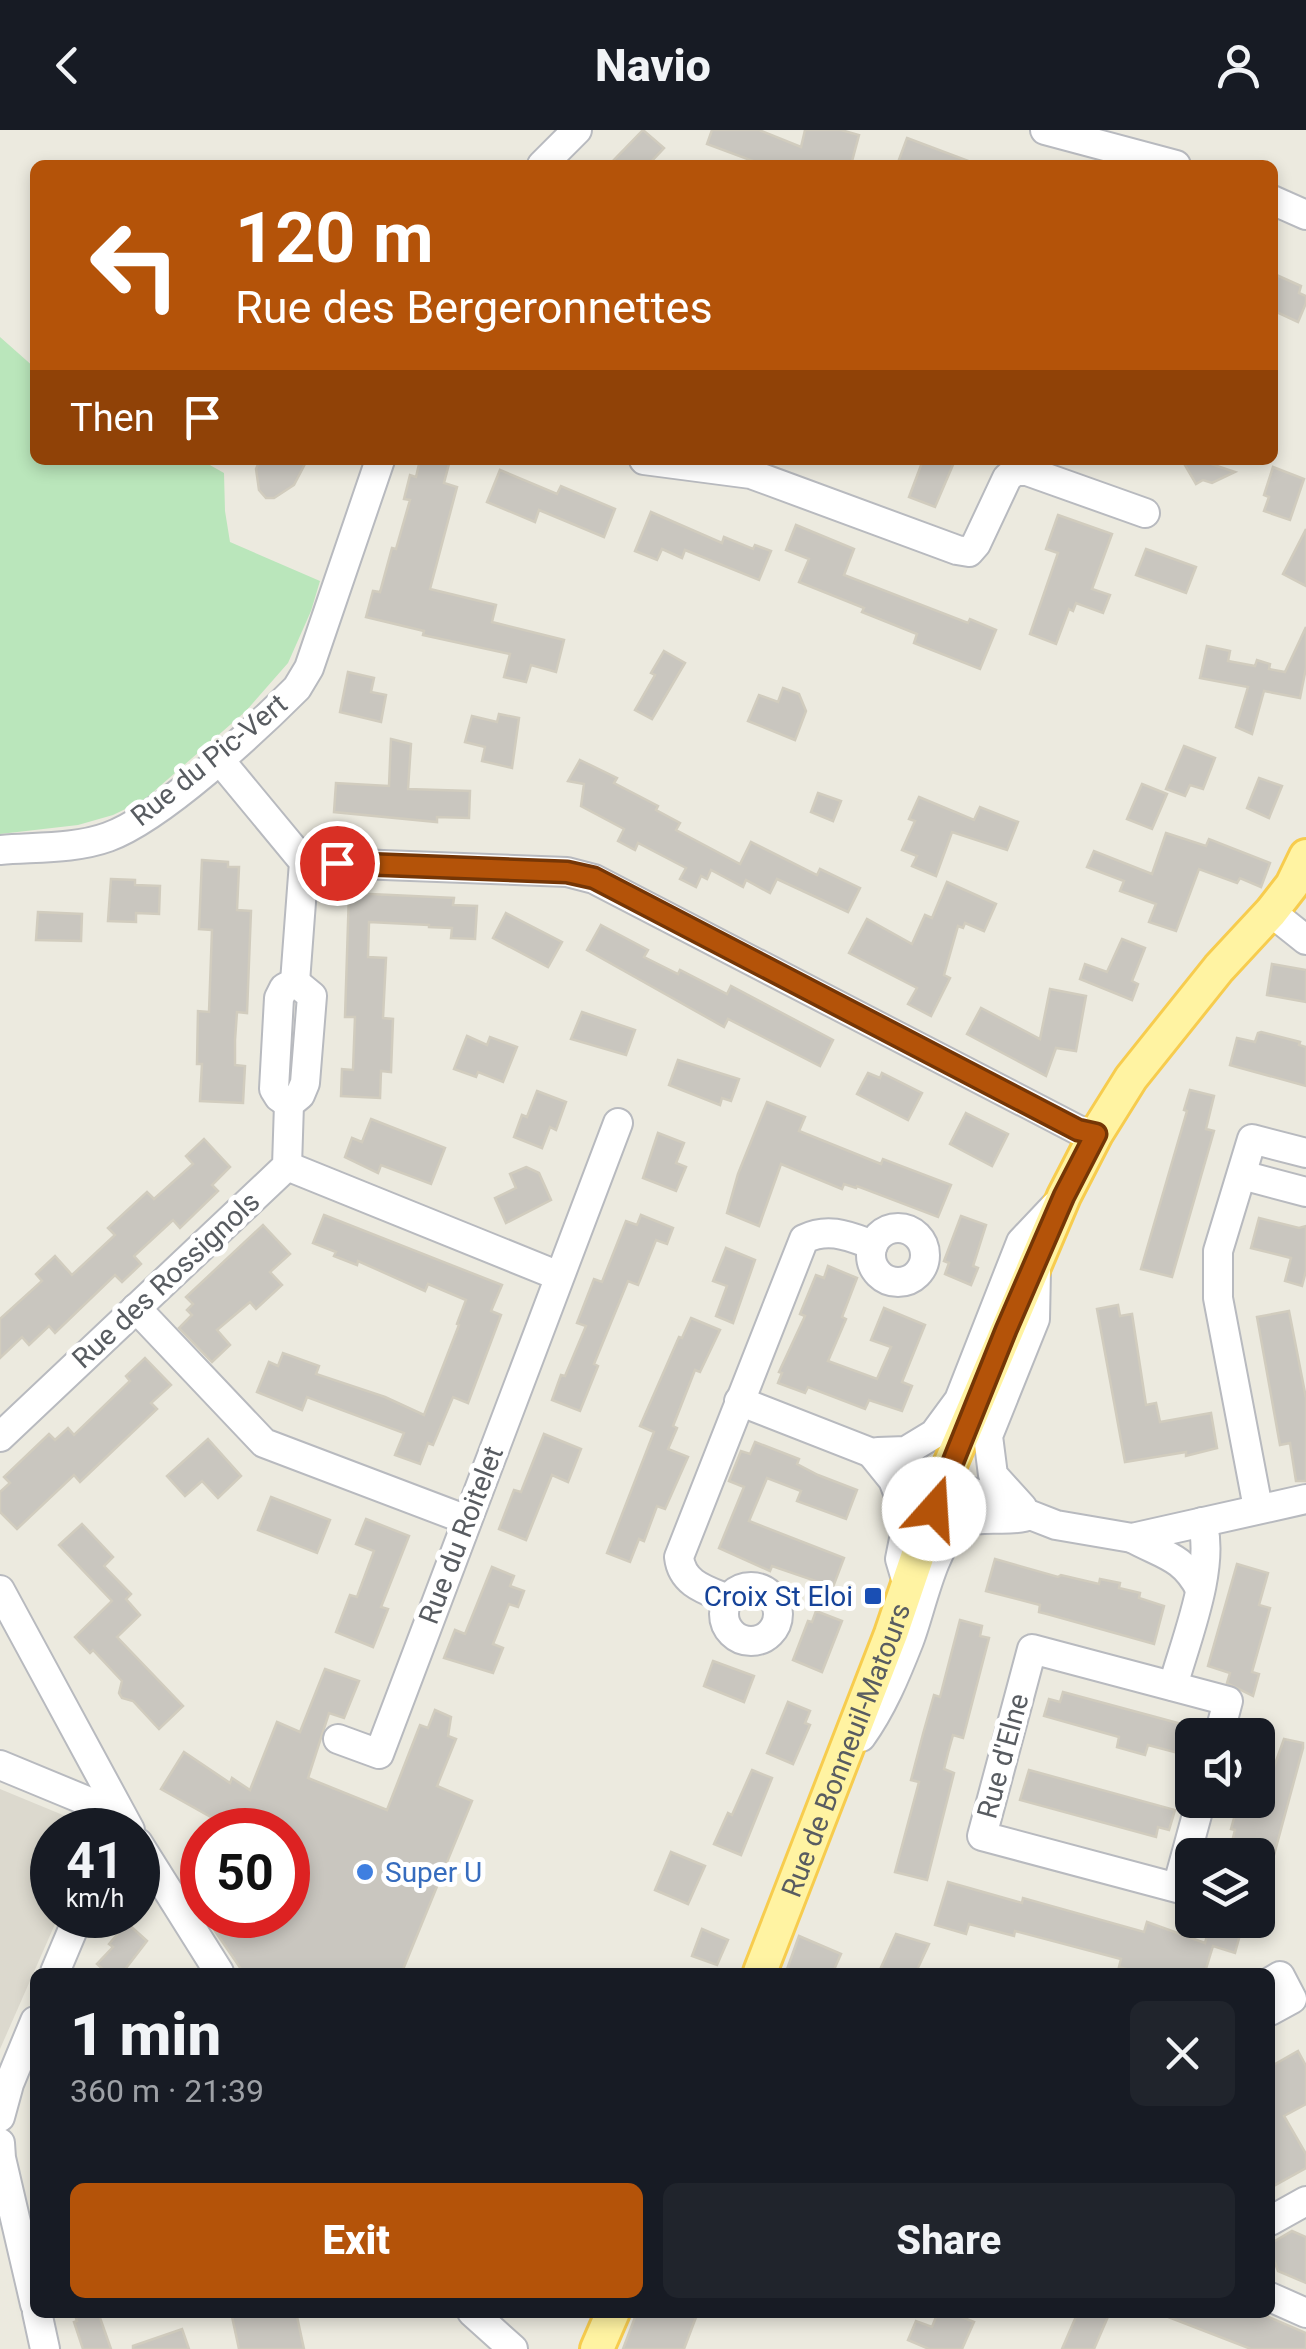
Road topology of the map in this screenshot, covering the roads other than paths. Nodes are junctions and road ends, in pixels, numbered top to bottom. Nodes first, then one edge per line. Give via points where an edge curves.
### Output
1 (577, 130) edge
2 (1045, 130) edge
3 (547, 160) edge
4 (1157, 160) edge
5 (1278, 203) edge
6 (1306, 215) edge
7 (378, 465) edge
8 (682, 465) edge
9 (1145, 514) dead end
10 (218, 758) junction
11 (0, 850) edge
12 (1306, 856) edge
13 (304, 862) junction
14 (1271, 912) junction
15 (1306, 940) edge
16 (618, 1122) dead end
17 (1096, 1134) junction
18 (1306, 1153) edge
19 (286, 1166) junction
20 (1242, 1176) junction
21 (1306, 1192) edge
22 (1064, 1196) junction
23 (873, 1245) dead end
24 (1036, 1264) junction
25 (559, 1276) junction
26 (136, 1308) junction
27 (740, 1402) junction
28 (0, 1437) edge
29 (872, 1453) junction
30 (943, 1480) junction
31 (1306, 1499) edge
32 (1258, 1508) junction
33 (1030, 1515) junction
34 (467, 1520) junction
35 (1202, 1522) junction
36 (1132, 1538) junction
37 (908, 1586) junction
38 (0, 1590) edge
39 (1200, 1590) junction
40 (728, 1599) dead end
41 (1173, 1686) junction
42 (1223, 1718) edge
43 (338, 1739) dead end
44 (0, 1764) edge
45 (842, 1764) junction
46 (88, 1808) edge
47 (113, 1808) edge
48 (1196, 1818) edge
49 (160, 1878) edge
50 (69, 1938) edge
51 (57, 1968) edge
52 (216, 1968) edge
53 (762, 1968) edge
54 (30, 2034) edge
55 (0, 2117) edge
56 (0, 2143) edge
57 (1306, 2201) edge
58 (1275, 2219) edge
59 (30, 2283) edge
60 (1275, 2299) edge
61 (1306, 2313) edge
62 (38, 2318) edge
63 (479, 2318) edge
64 (611, 2318) edge
65 (46, 2349) edge
66 (513, 2349) edge
67 (598, 2349) edge

1 - 3 street
2 - 4 street
5 - 6 street
7 - 10 street, Rue du Pic-Vert via 304,678
8 - 9 street via 751,474 968,552 1015,472
10 - 11 street, Rue du Pic-Vert via 119,833
10 - 13 street
12 - 14 main road, Rue de Bonneuil-Matours
13 - 17 street via 594,878
13 - 19 street via 294,982 312,996 305,1083 289,1104
14 - 15 street
14 - 17 main road, Rue de Bonneuil-Matours via 1141,1065
16 - 25 street, Rue du Roitelet
17 - 22 main road, Rue de Bonneuil-Matours
18 - 20 street via 1252,1139
19 - 25 street
19 - 26 street, Rue des Rossignols
20 - 21 street
20 - 32 street via 1218,1252 1218,1298
22 - 24 main road, Rue de Bonneuil-Matours
22 - 29 street via 1021,1242 958,1400 934,1434 906,1450
23 - 27 street via 837,1232 804,1239
24 - 30 main road, Rue de Bonneuil-Matours
24 - 33 street via 1034,1319 988,1436 994,1475
25 - 34 street, Rue du Roitelet
26 - 28 street, Rue des Rossignols
26 - 34 street via 264,1443
27 - 29 street
27 - 40 street via 679,1557 692,1584
29 - 30 street
29 - 37 street via 893,1480 904,1510 900,1559
30 - 33 street
30 - 37 main road, Rue de Bonneuil-Matours
31 - 32 street
32 - 35 street
33 - 36 street
33 - 45 street via 958,1525 942,1547 877,1714
34 - 43 street, Rue du Roitelet via 378,1754
35 - 36 street
35 - 39 street
36 - 39 street via 1174,1557
37 - 45 main road, Rue de Bonneuil-Matours
38 - 47 street
39 - 41 street
41 - 42 street, Rue d'Elne via 1228,1701
41 - 48 street, Rue d'Elne via 1032,1648 982,1836 1177,1888
44 - 46 street
45 - 53 main road, Rue de Bonneuil-Matours
49 - 52 street
50 - 51 street
54 - 55 street
56 - 59 street
57 - 58 street
60 - 61 street
62 - 65 street
63 - 66 street
64 - 67 main road

